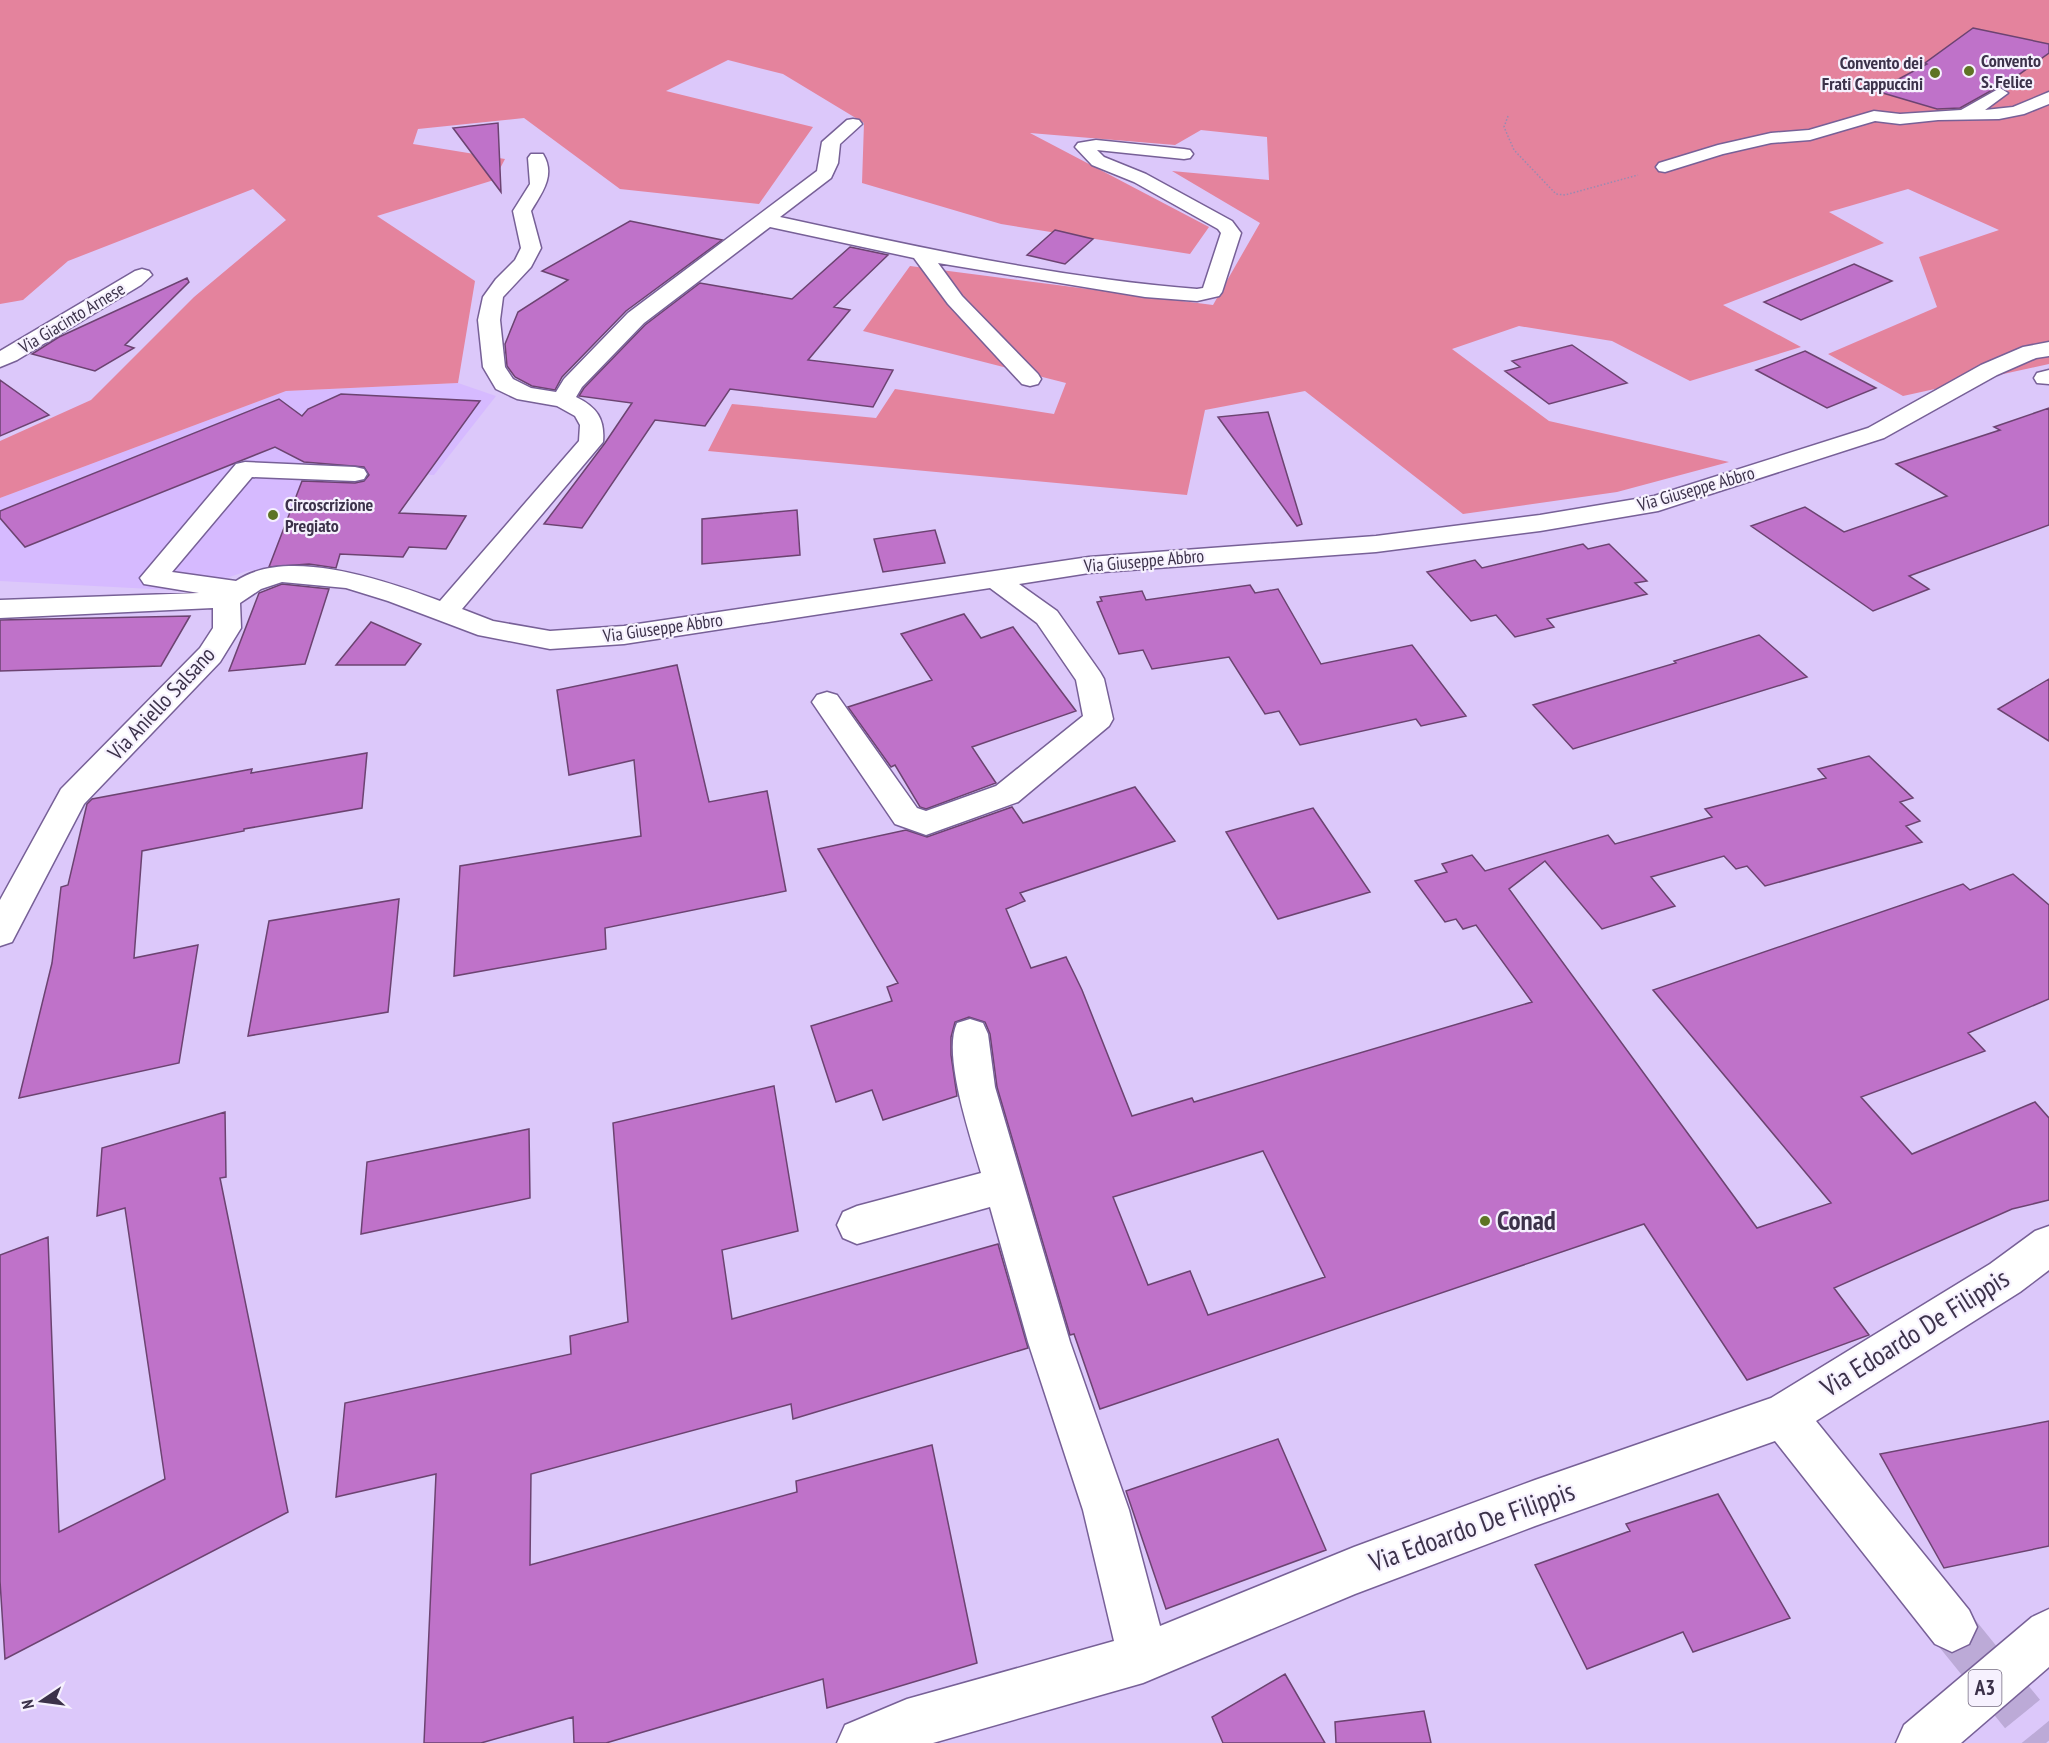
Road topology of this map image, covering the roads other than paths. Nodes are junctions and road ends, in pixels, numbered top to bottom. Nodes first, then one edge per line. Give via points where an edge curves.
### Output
1 (2000, 93) dead end
2 (2049, 97) edge
3 (1965, 115) junction
4 (853, 124) dead end
5 (1184, 154) dead end
6 (537, 158) dead end
7 (1665, 167) road end
8 (766, 220) junction
9 (921, 254) junction
10 (142, 275) dead end
11 (2049, 349) edge
12 (0, 360) edge
13 (1030, 379) dead end
14 (563, 400) junction
15 (355, 474) dead end
16 (995, 579) junction
17 (233, 595) junction
18 (0, 609) edge
19 (445, 612) junction
20 (827, 702) dead end
21 (0, 933) edge
22 (970, 1034) dead end
23 (1004, 1185) junction
24 (857, 1225) dead end
25 (2049, 1245) edge
26 (1783, 1416) junction
27 (1952, 1627) tunnel mouth
28 (2049, 1634) edge
29 (1143, 1658) junction
30 (863, 1743) edge
31 (1922, 1743) edge

1 - 3 main road
2 - 3 main road via 2029,109 1999,115
3 - 7 main road via 1900,119 1874,116 1810,135 1771,138 1718,150
4 - 8 main road via 831,142 825,174
5 - 9 main road via 1084,147 1098,161 1140,178 1225,225 1230,233 1212,292 1197,295 1145,291
6 - 14 main road via 539,184 522,211 531,248 524,263 493,297 489,320 494,367 504,384 525,394
8 - 9 main road
8 - 14 main road via 636,318 572,384
9 - 13 main road via 955,300
10 - 12 main road, Via Giacinto Arnese
11 - 16 main road, Via Giuseppe Abbro via 2031,352 1989,370 1876,433 1658,503 1376,544 1089,565
14 - 19 main road via 584,410 593,424 591,442
15 - 17 main road via 245,469 153,578
16 - 19 main road, Via Giuseppe Abbro via 624,635 561,640 488,629
16 - 20 main road via 1047,617 1090,679 1098,719 1007,794 926,823 906,816
17 - 18 main road
17 - 19 main road, Via Giuseppe Abbro via 251,583 281,574 348,580
17 - 21 main road, Via Aniello Salsano via 227,628 210,655 72,797
22 - 23 main road via 976,1087
23 - 24 main road
23 - 29 main road via 1049,1342 1106,1510
25 - 26 main road, Via Edoardo De Filippis via 2005,1278
26 - 27 main road
26 - 29 main road, Via Edoardo De Filippis via 1365,1567
28 - 31 main road, A3
29 - 30 main road, Via Edoardo De Filippis via 907,1725

